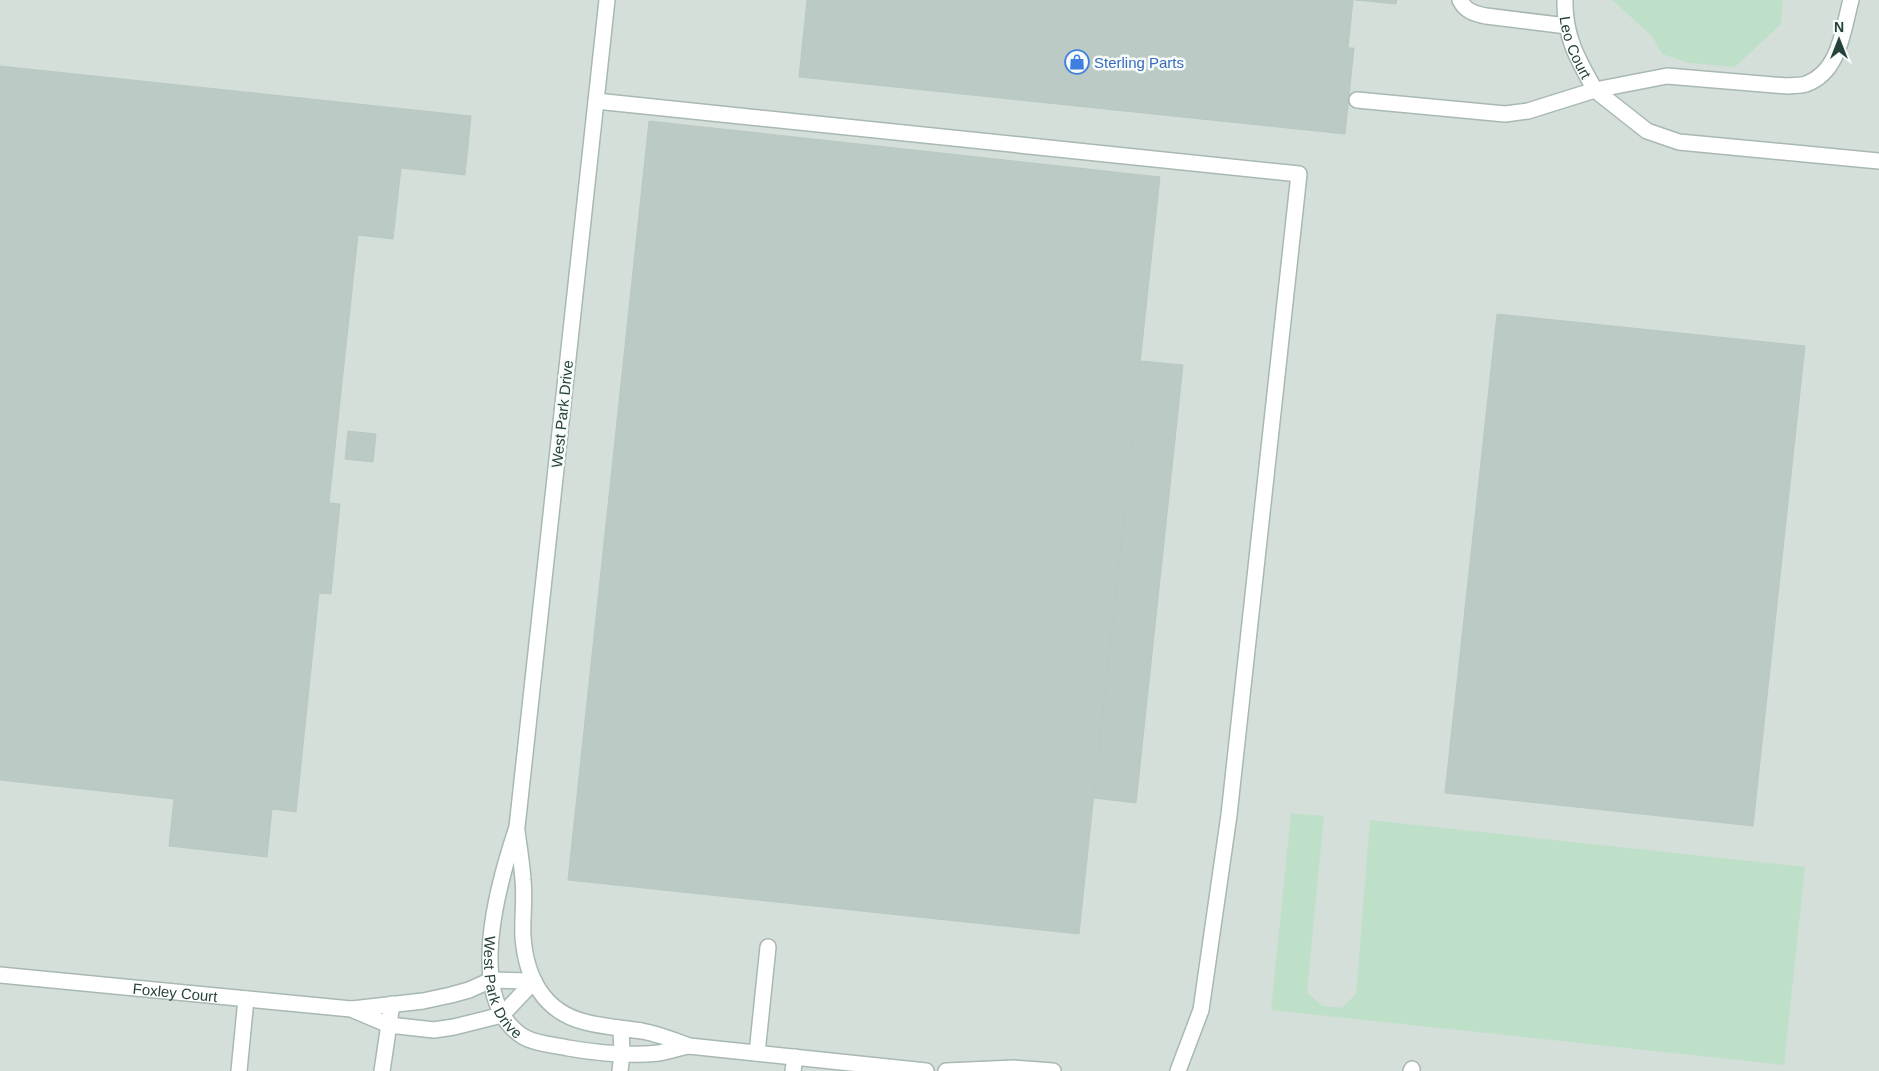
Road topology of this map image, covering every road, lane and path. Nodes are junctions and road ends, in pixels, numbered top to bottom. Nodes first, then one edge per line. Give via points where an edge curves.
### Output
1 (607, 0) edge
2 (1460, 0) edge
3 (1565, 0) edge
4 (1851, 0) edge
5 (1567, 26) junction
6 (1595, 90) junction
7 (1357, 100) dead end
8 (596, 101) junction
9 (1879, 161) edge
10 (517, 827) junction
11 (768, 947) dead end
12 (0, 974) edge
13 (491, 980) junction
14 (534, 980) junction
15 (246, 999) junction
16 (392, 1004) junction
17 (350, 1010) junction
18 (502, 1015) junction
19 (389, 1025) junction
20 (621, 1028) junction
21 (689, 1046) junction
22 (622, 1053) junction
23 (758, 1053) junction
24 (794, 1064) edge
25 (239, 1071) edge
26 (382, 1071) edge
27 (620, 1071) edge
28 (926, 1071) edge
29 (946, 1071) edge
30 (1053, 1071) edge
31 (1178, 1071) edge

1 - 8 street, West Park Drive
2 - 5 street via 1474,14
3 - 5 street, Leo Court
4 - 6 street via 1836,56 1823,73 1807,84 1787,86 1667,76
5 - 6 street, Leo Court via 1573,50
6 - 7 street via 1528,112 1504,114
6 - 9 street via 1647,130 1679,142
8 - 10 street, West Park Drive
8 - 31 street via 1299,174 1229,815 1201,1010
10 - 13 street, West Park Drive via 503,873 493,925 489,965
10 - 14 street, West Park Drive via 524,881 523,936 526,960
11 - 23 street
12 - 15 street, Foxley Court
13 - 14 street
13 - 16 street, Foxley Court via 451,995
13 - 18 street, West Park Drive
14 - 18 street
14 - 20 street, West Park Drive via 538,991 563,1015
15 - 17 street, Foxley Court
15 - 25 street
16 - 17 street, Foxley Court
16 - 19 street
17 - 19 street, Foxley Court
18 - 19 street, Foxley Court via 434,1030
18 - 22 street, West Park Drive via 525,1037 580,1050
19 - 26 street
20 - 21 street, West Park Drive via 670,1038
20 - 22 street
21 - 22 street, West Park Drive via 660,1052
21 - 23 street, West Park Drive
22 - 27 street
23 - 24 street, West Park Drive
24 - 28 street, West Park Drive
29 - 30 street via 1014,1068

